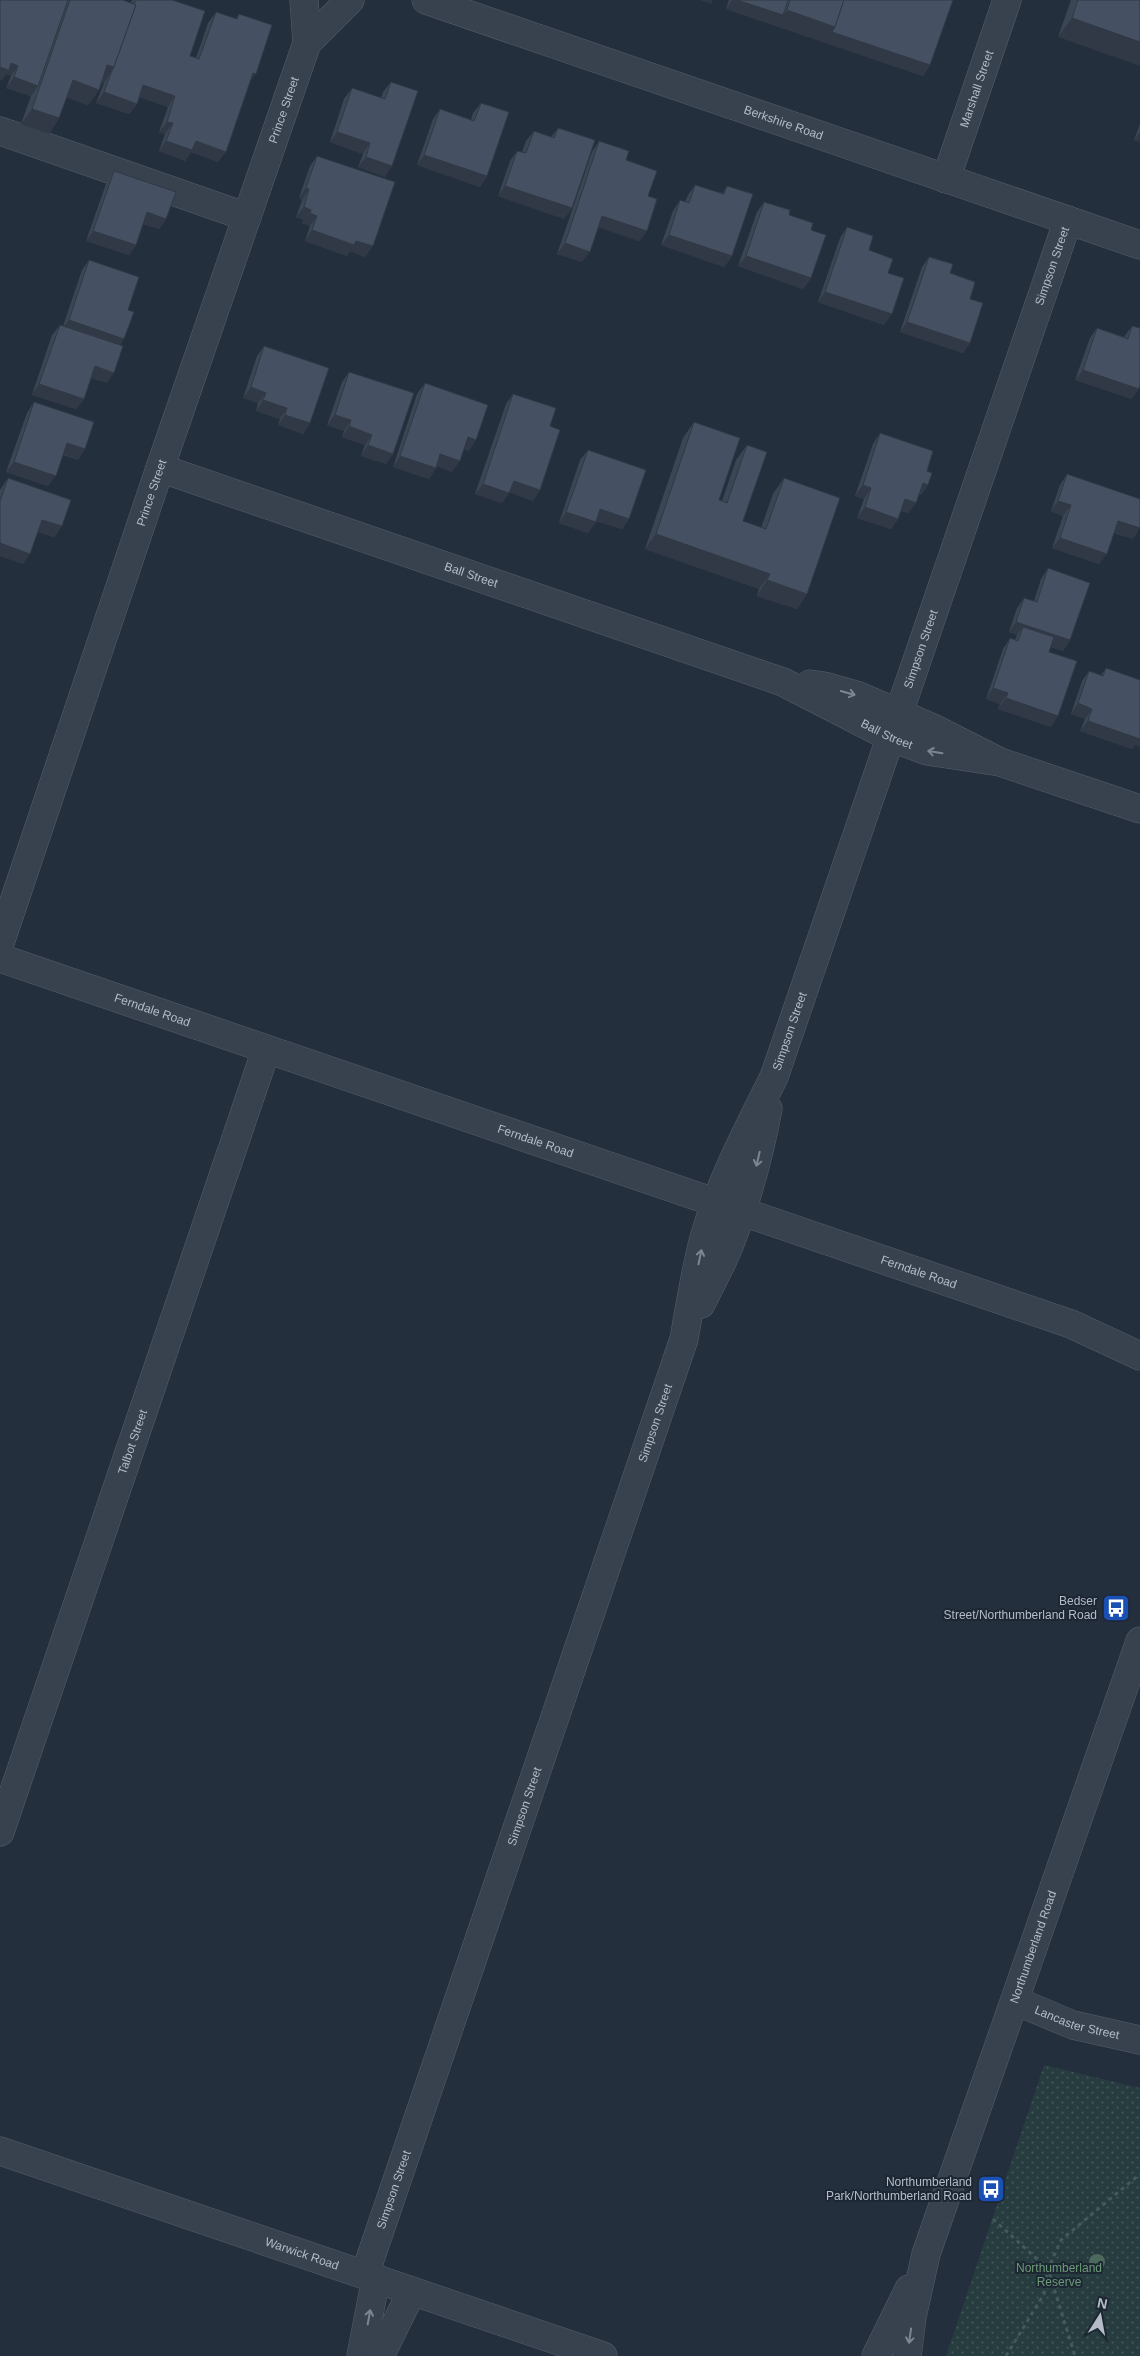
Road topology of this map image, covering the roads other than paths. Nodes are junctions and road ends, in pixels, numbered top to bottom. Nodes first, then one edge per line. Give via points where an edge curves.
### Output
1 (304, 0) edge
2 (350, 0) edge
3 (1007, 0) edge
4 (434, 1) edge
5 (307, 43) junction
6 (0, 131) edge
7 (946, 179) junction
8 (247, 217) junction
9 (1068, 220) junction
10 (1140, 245) edge
11 (160, 468) junction
12 (894, 725) junction
13 (1140, 809) edge
14 (0, 943) edge
15 (0, 958) edge
16 (266, 1050) junction
17 (774, 1077) junction
18 (716, 1203) junction
19 (742, 1212) junction
20 (1071, 1324) junction
21 (1140, 1338) edge
22 (684, 1339) junction
23 (1140, 1356) edge
24 (1140, 1641) edge
25 (0, 1832) edge
26 (1016, 2001) junction
27 (1140, 2040) edge
28 (0, 2151) edge
29 (926, 2254) junction
30 (370, 2276) junction
31 (412, 2291) junction
32 (361, 2356) edge
33 (380, 2356) edge
34 (603, 2356) edge
35 (876, 2356) edge
36 (907, 2356) edge

1 - 5 street, Prince Street
2 - 5 street, Prince Street
3 - 7 street, Marshall Street
4 - 7 street, Berkshire Road
5 - 8 street, Prince Street
6 - 8 street
7 - 9 street, Berkshire Road
8 - 11 street, Prince Street
9 - 10 street, Berkshire Road
9 - 12 street, Simpson Street
11 - 12 street, Ball Street via 783,682
11 - 14 street, Prince Street
12 - 13 street, Ball Street via 927,751 1000,762
12 - 17 street, Simpson Street
15 - 16 street, Ferndale Road
16 - 18 street, Ferndale Road
16 - 25 street, Talbot Street
17 - 18 street, Simpson Street via 735,1155
17 -> 19 street, Simpson Street via 757,1163
18 - 19 street, Ferndale Road
22 -> 18 street, Simpson Street via 704,1239
19 - 20 street, Ferndale Road
19 - 22 street, Simpson Street via 729,1247
20 - 21 street, Ferndale Road
20 - 23 street, Ferndale Road
22 - 30 street, Simpson Street
24 - 26 street, Northumberland Road
26 - 27 street, Lancaster Street via 1073,2025
26 - 29 street, Northumberland Road
28 - 30 street, Warwick Road
29 - 35 street, Northumberland Road
29 -> 36 street, Northumberland Road
30 - 31 street, Warwick Road
32 -> 30 street, Simpson Street
31 - 33 street
31 - 34 street, Warwick Road

